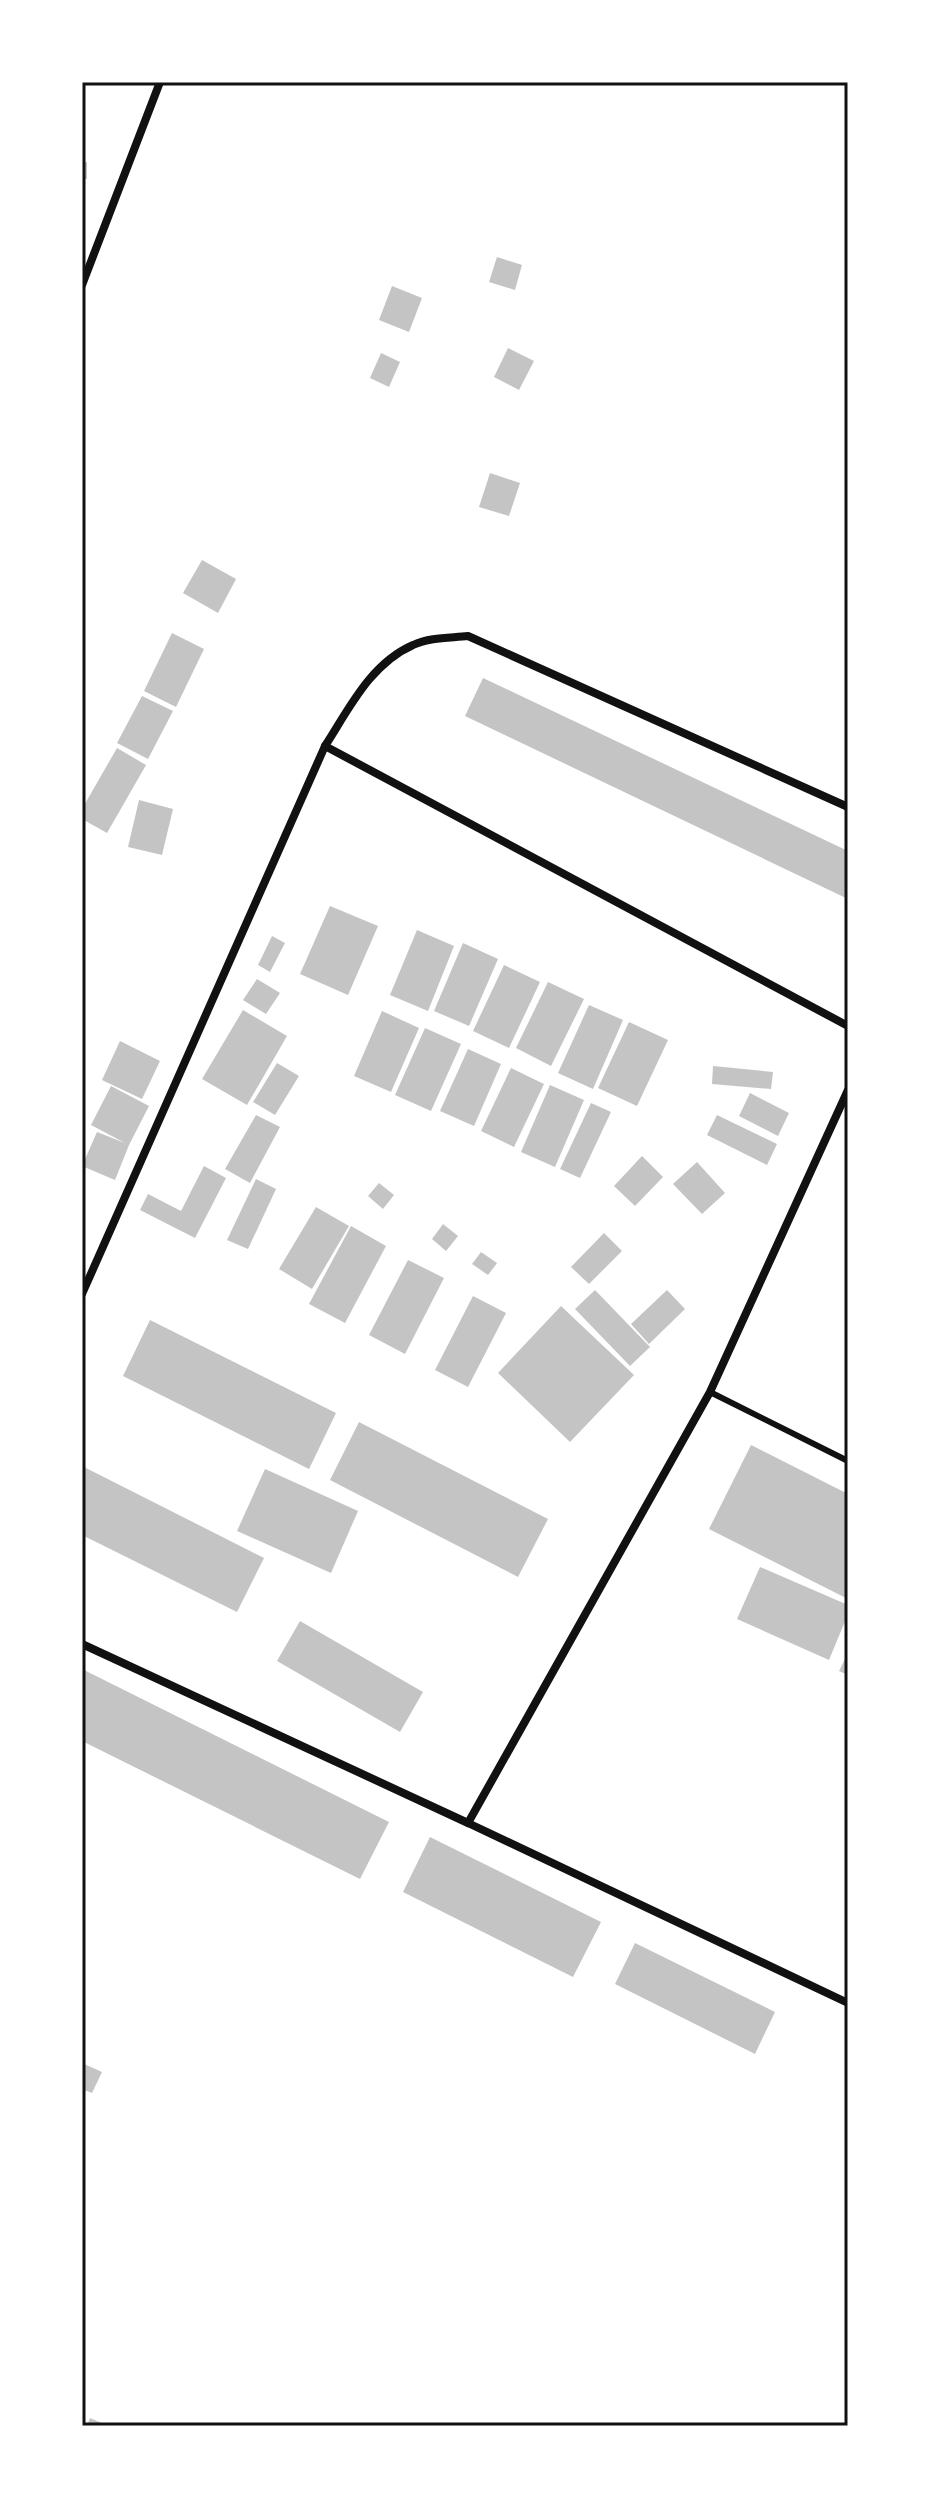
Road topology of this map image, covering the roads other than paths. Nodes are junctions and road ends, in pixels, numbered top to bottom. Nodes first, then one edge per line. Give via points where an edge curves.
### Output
1 (160, 82) edge
2 (82, 285) edge
3 (325, 746) junction
4 (848, 807) edge
5 (848, 1026) edge
6 (848, 1090) edge
7 (82, 1294) edge
8 (710, 1392) junction
9 (848, 1461) edge
10 (82, 1644) edge
11 (468, 1823) junction
12 (848, 2003) edge

1 - 2 street
3 - 4 street via 372,674 412,645 468,636
3 - 5 street
3 - 7 street
6 - 8 street
8 - 9 lane
8 - 11 street
10 - 11 street
11 - 12 street

